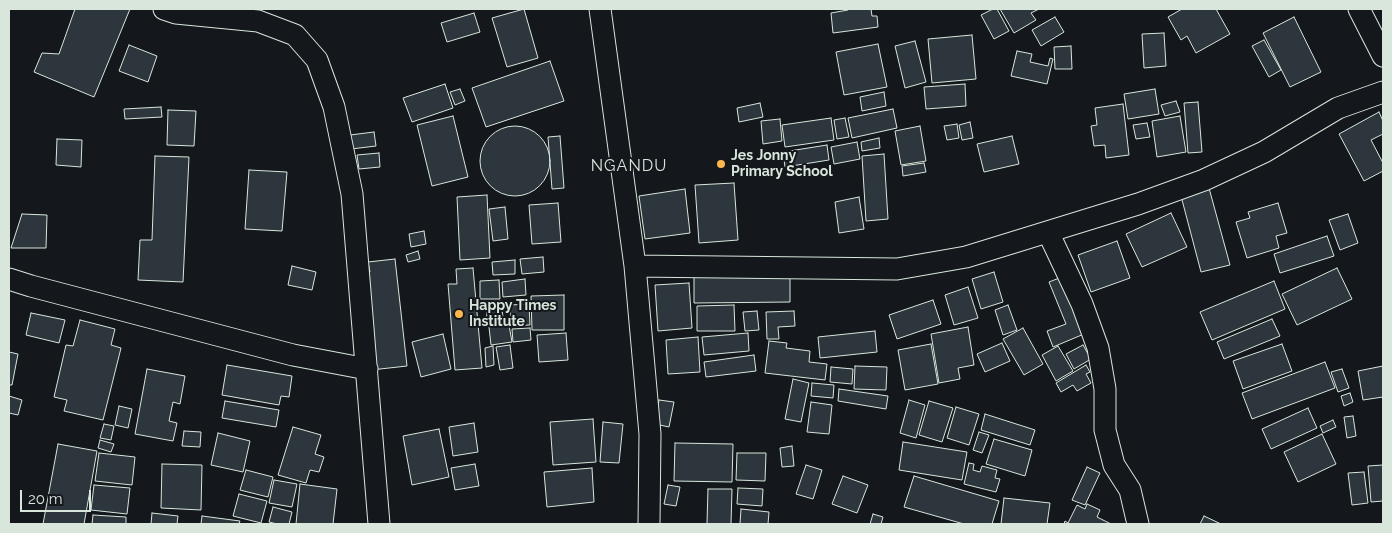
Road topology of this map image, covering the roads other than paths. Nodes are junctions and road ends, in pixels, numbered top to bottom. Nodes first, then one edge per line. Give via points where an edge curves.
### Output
1 (164, 9) edge
2 (600, 9) edge
3 (1359, 9) edge
4 (1383, 56) edge
5 (1383, 92) edge
6 (1048, 232) junction
7 (635, 266) junction
8 (9, 279) edge
9 (367, 369) junction
10 (379, 524) edge
11 (649, 524) edge
12 (1138, 524) edge

1 - 9 street via 258,21 295,34 317,60 334,107 352,194
2 - 7 street
3 - 4 street
5 - 6 street via 1338,108 1264,152 1204,180
6 - 7 street via 966,257 897,269
6 - 12 street via 1082,304 1098,348 1105,430 1114,465 1130,490
7 - 11 street via 650,434
8 - 9 street via 293,355
9 - 10 street

